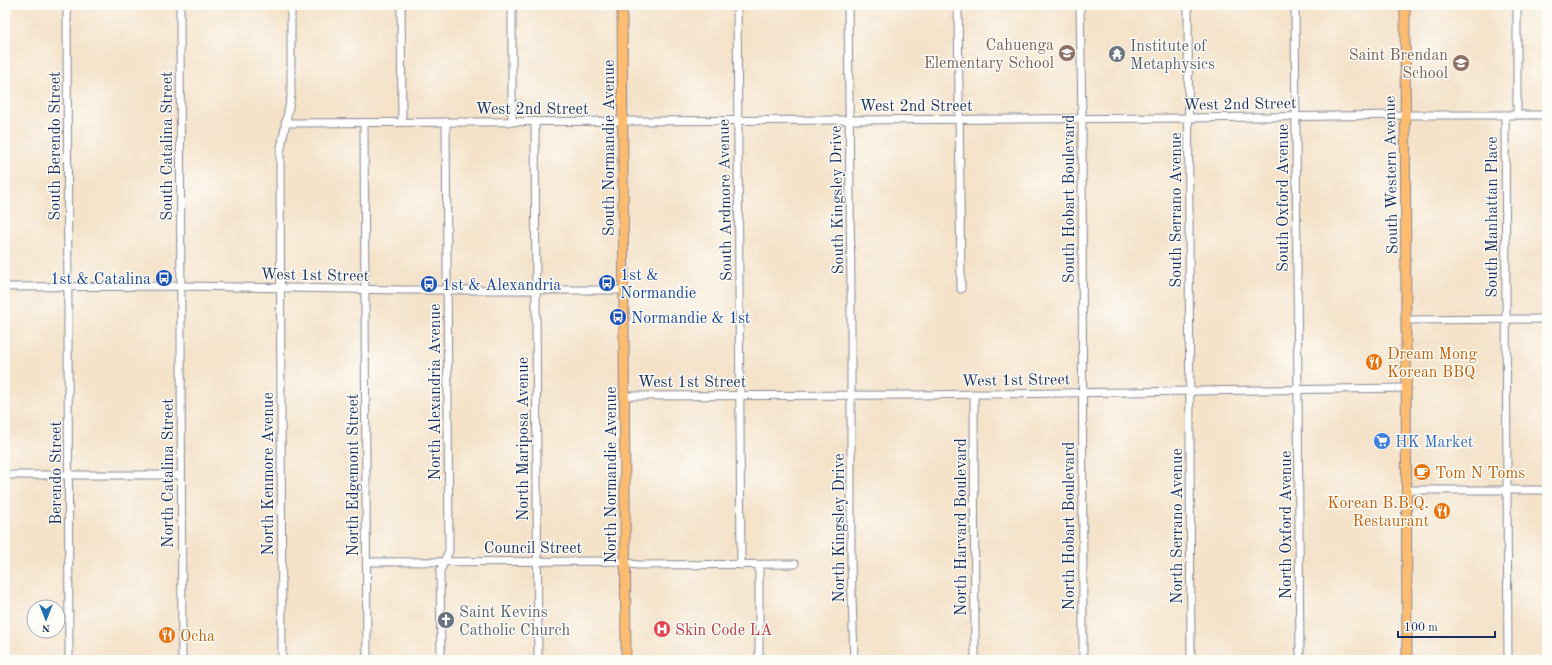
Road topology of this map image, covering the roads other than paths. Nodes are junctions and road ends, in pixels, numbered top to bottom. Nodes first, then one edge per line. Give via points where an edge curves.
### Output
1 (67, 5) edge
2 (180, 5) edge
3 (291, 5) edge
4 (401, 5) edge
5 (512, 5) edge
6 (622, 5) edge
7 (737, 5) edge
8 (848, 5) edge
9 (958, 5) edge
10 (1080, 5) edge
11 (1188, 5) edge
12 (1295, 5) edge
13 (1405, 5) edge
14 (1517, 5) edge
15 (1404, 115) junction
16 (1504, 115) junction
17 (1517, 115) junction
18 (1547, 115) edge
19 (1296, 116) junction
20 (959, 118) junction
21 (1082, 118) junction
22 (1189, 118) junction
23 (850, 119) junction
24 (623, 121) junction
25 (737, 121) junction
26 (402, 122) junction
27 (446, 122) junction
28 (512, 122) junction
29 (535, 122) junction
30 (285, 123) junction
31 (364, 123) junction
32 (68, 286) junction
33 (181, 286) junction
34 (5, 287) edge
35 (281, 287) junction
36 (961, 289) dead end
37 (365, 290) junction
38 (535, 290) junction
39 (624, 290) junction
40 (447, 291) junction
41 (1505, 319) junction
42 (1547, 319) edge
43 (1406, 320) junction
44 (1407, 388) junction
45 (1298, 390) junction
46 (1189, 392) junction
47 (1082, 393) junction
48 (974, 394) junction
49 (740, 395) junction
50 (852, 395) junction
51 (625, 396) junction
52 (5, 475) edge
53 (69, 475) junction
54 (181, 475) junction
55 (1407, 490) junction
56 (1507, 490) junction
57 (1547, 490) edge
58 (537, 561) junction
59 (366, 562) junction
60 (443, 562) junction
61 (626, 563) junction
62 (794, 564) dead end
63 (741, 565) junction
64 (759, 565) junction
65 (69, 660) edge
66 (182, 660) edge
67 (282, 660) edge
68 (367, 660) edge
69 (440, 660) edge
70 (538, 660) edge
71 (626, 660) edge
72 (759, 660) edge
73 (854, 660) edge
74 (975, 660) edge
75 (1083, 660) edge
76 (1191, 660) edge
77 (1300, 660) edge
78 (1407, 660) edge
79 (1508, 660) edge

1 - 32 street, South Berendo Street
2 - 33 street, South Catalina Street
3 - 30 street, North Kenmore Avenue via 291,96
4 - 26 street
5 - 28 street
6 - 24 main road, South Normandie Avenue
7 - 25 street, South Ardmore Avenue
8 - 23 street, South Kingsley Drive
9 - 20 street
10 - 21 street, South Hobart Boulevard
11 - 22 street, South Serrano Avenue
12 - 19 street, South Oxford Avenue
13 - 15 main road, South Western Avenue
14 - 17 street
15 - 16 street, West 2nd Street
15 - 19 street, West 2nd Street
15 - 43 main road, South Western Avenue
16 - 17 street, West 2nd Street
16 - 41 street, South Manhattan Place
17 - 18 street, West 2nd Street
19 - 22 street, West 2nd Street
19 - 45 street, South Oxford Avenue
20 - 21 street, West 2nd Street
20 - 23 street, West 2nd Street
20 - 36 street
21 - 22 street, West 2nd Street
21 - 47 street, South Hobart Boulevard
22 - 46 street, South Serrano Avenue
23 - 25 street, West 2nd Street
23 - 50 street, South Kingsley Drive
24 - 25 street, West 2nd Street
24 - 29 street, West 2nd Street
24 - 39 main road, South Normandie Avenue
25 - 49 street, South Ardmore Avenue
26 - 27 street, West 2nd Street
26 - 31 street, West 2nd Street
27 - 28 street, West 2nd Street
27 - 40 street, North Alexandria Avenue
28 - 29 street, West 2nd Street
29 - 38 street, North Mariposa Avenue
30 - 31 street, West 2nd Street
30 - 35 street, North Kenmore Avenue via 280,153
31 - 37 street, North Edgemont Street
32 - 33 street, West 1st Street
32 - 34 street, West 1st Street
32 - 53 street, Berendo Street
33 - 35 street, West 1st Street
33 - 54 street, North Catalina Street
35 - 37 street, West 1st Street
35 - 67 street, North Kenmore Avenue
37 - 40 street, West 1st Street
37 - 59 street, North Edgemont Street
38 - 39 street, West 1st Street
38 - 40 street, West 1st Street
38 - 58 street, North Mariposa Avenue
39 - 51 main road, North Normandie Avenue
40 - 60 street, North Alexandria Avenue via 449,551
41 - 42 street
41 - 43 street
41 - 56 street, South Manhattan Place
43 - 44 main road, South Western Avenue
44 - 45 street, West 1st Street
44 - 55 main road, South Western Avenue
45 - 46 street, West 1st Street
45 - 77 street, North Oxford Avenue
46 - 47 street, West 1st Street
46 - 76 street, North Serrano Avenue
47 - 48 street, West 1st Street
47 - 75 street, North Hobart Boulevard
48 - 50 street, West 1st Street
48 - 74 street, North Harvard Boulevard
49 - 50 street, West 1st Street
49 - 51 street, West 1st Street
49 - 63 street, South Ardmore Avenue
50 - 73 street, North Kingsley Drive
51 - 61 main road, North Normandie Avenue
52 - 53 street
53 - 54 street
53 - 65 street, Berendo Street
54 - 66 street, North Catalina Street
55 - 56 street
55 - 78 main road, South Western Avenue
56 - 57 street
56 - 79 street, South Manhattan Place
58 - 60 street, Council Street
58 - 61 street, Council Street
58 - 70 street, North Mariposa Avenue
59 - 60 street, Council Street
59 - 68 street, North Edgemont Street
60 - 69 street, North Alexandria Avenue via 440,571
61 - 63 street, Council Street
61 - 71 main road, North Normandie Avenue
62 - 64 street, Council Street
63 - 64 street, Council Street
64 - 72 street

